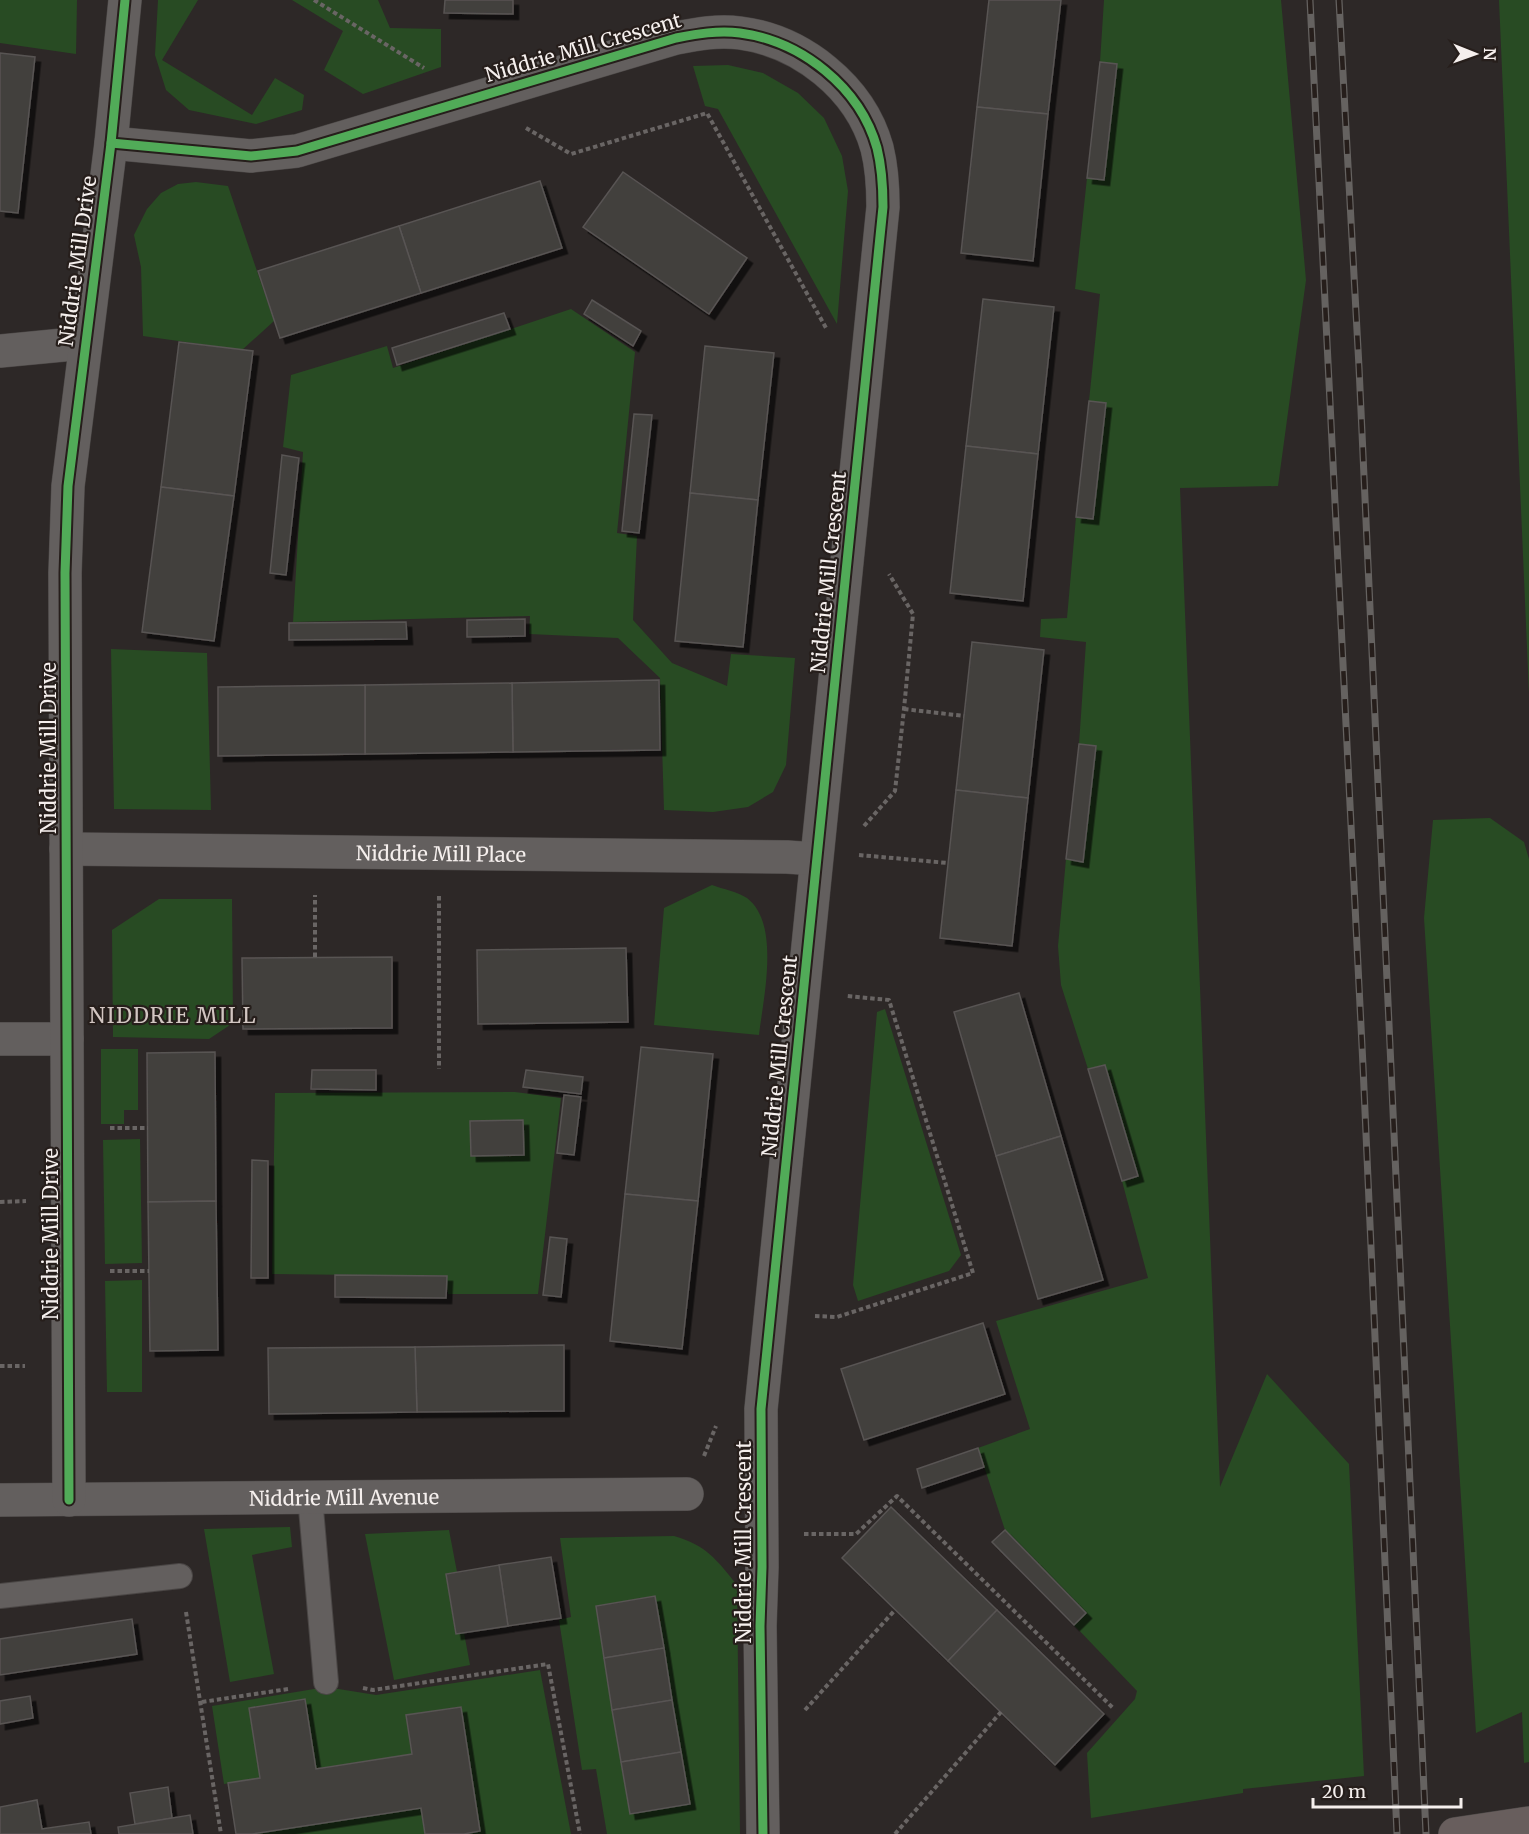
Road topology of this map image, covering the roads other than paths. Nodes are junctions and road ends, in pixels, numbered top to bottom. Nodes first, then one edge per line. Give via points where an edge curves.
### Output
1 (125, 0) edge
2 (111, 143) junction
3 (84, 344) junction
4 (0, 351) edge
5 (66, 849) junction
6 (816, 859) junction
7 (67, 1038) junction
8 (0, 1039) edge
9 (687, 1494) dead end
10 (310, 1497) junction
11 (0, 1500) edge
12 (69, 1500) junction
13 (180, 1576) road end
14 (0, 1596) edge
15 (326, 1683) road end
16 (1529, 1823) edge
17 (763, 1834) edge
18 (1455, 1834) edge

1 - 2 street, Niddrie Mill Drive
2 - 3 street, Niddrie Mill Drive
2 - 6 street, Niddrie Mill Crescent via 251,156 297,151 472,97 707,32 739,33 769,40 799,52 825,70 846,92 876,146 883,207
3 - 4 street
3 - 5 street, Niddrie Mill Drive via 65,551
5 - 6 street, Niddrie Mill Place
5 - 7 street, Niddrie Mill Drive
6 - 17 street, Niddrie Mill Crescent via 761,1409
7 - 8 street
7 - 12 street, Niddrie Mill Drive
9 - 10 street, Niddrie Mill Avenue
10 - 12 street, Niddrie Mill Avenue
10 - 15 lane
11 - 12 street, Niddrie Mill Avenue
13 - 14 lane
16 - 18 main road

